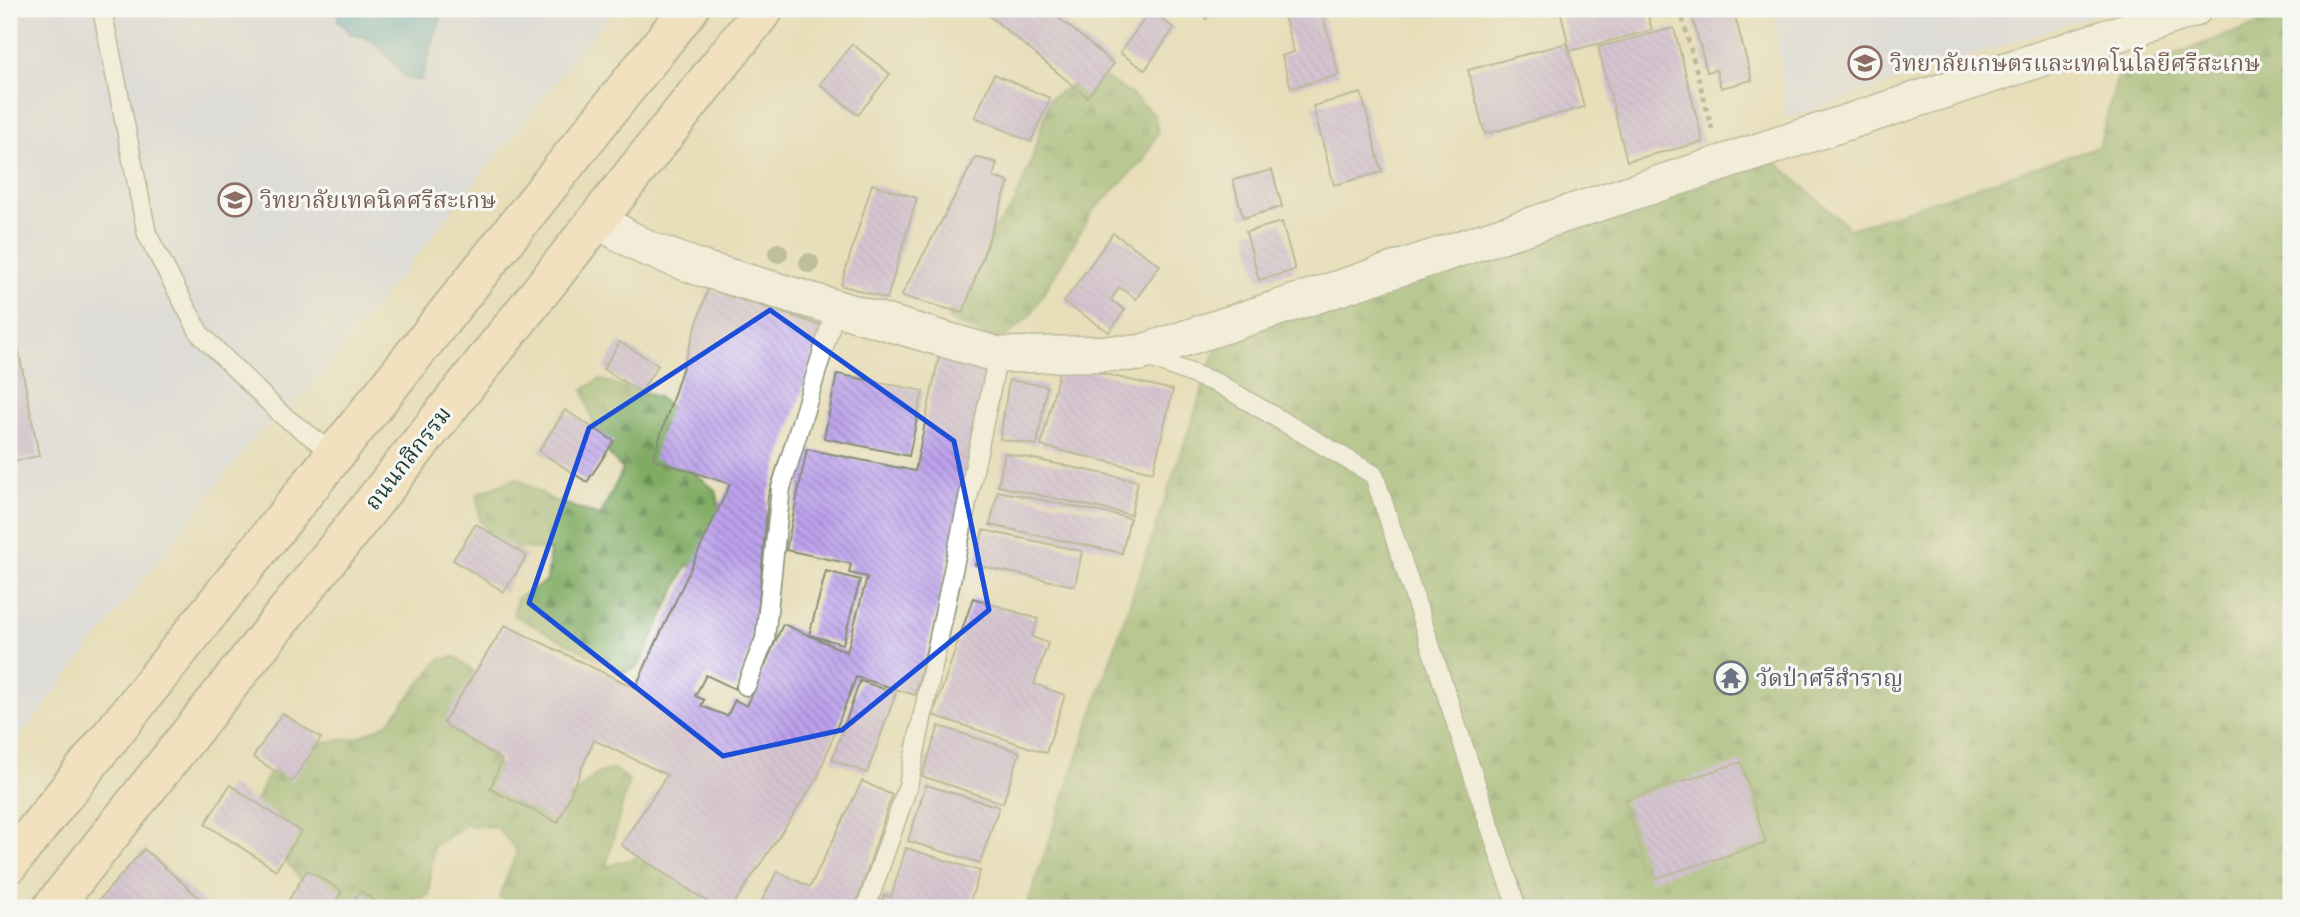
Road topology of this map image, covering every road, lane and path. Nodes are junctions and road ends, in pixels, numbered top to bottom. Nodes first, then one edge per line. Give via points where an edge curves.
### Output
1 (102, 9) edge
2 (689, 9) edge
3 (1680, 9) edge
4 (2193, 9) edge
5 (753, 13) edge
6 (1721, 164) junction
7 (597, 220) junction
8 (836, 308) junction
9 (1140, 353) junction
10 (998, 355) junction
11 (335, 454) junction
12 (746, 686) dead end
13 (9, 864) edge
14 (52, 908) edge
15 (866, 908) edge
16 (1517, 908) edge

1 - 11 lane via 147,233 200,334 282,415
2 - 11 main road
3 - 6 path
4 - 6 street
5 - 7 main road, ถนนกสิกรรม
6 - 9 street
7 - 8 street via 646,248 703,270
7 - 14 main road, ถนนกสิกรรม
8 - 10 street
8 - 12 lane via 781,488 765,639
9 - 10 street
9 - 16 lane via 1219,384 1374,475
10 - 15 lane via 908,786
11 - 13 main road

